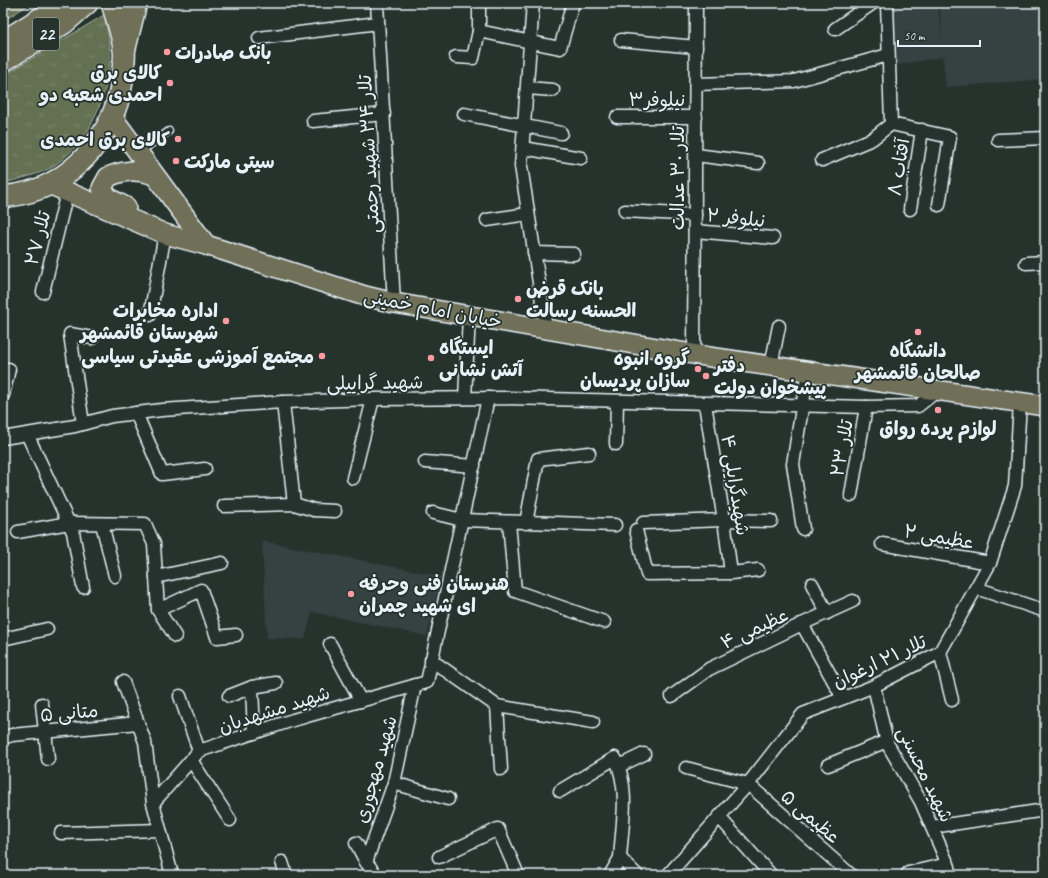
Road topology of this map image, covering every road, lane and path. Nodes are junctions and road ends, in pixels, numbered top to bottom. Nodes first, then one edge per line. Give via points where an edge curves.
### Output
1 (62, 3) edge
2 (86, 3) edge
3 (112, 3) edge
4 (136, 3) edge
5 (377, 3) edge
6 (479, 3) edge
7 (534, 3) edge
8 (573, 3) edge
9 (696, 3) edge
10 (873, 3) edge
11 (887, 3) edge
12 (378, 23) junction
13 (835, 29) dead end
14 (479, 31) junction
15 (259, 38) dead end
16 (621, 40) dead end
17 (3, 42) edge
18 (531, 43) junction
19 (696, 47) junction
20 (124, 50) junction
21 (888, 55) junction
22 (456, 57) dead end
23 (3, 61) edge
24 (696, 84) junction
25 (527, 88) junction
26 (553, 90) dead end
27 (384, 114) junction
28 (464, 114) dead end
29 (617, 117) dead end
30 (696, 117) junction
31 (113, 118) junction
32 (313, 121) dead end
33 (891, 124) junction
34 (524, 126) junction
35 (922, 130) junction
36 (169, 131) dead end
37 (561, 133) dead end
38 (1045, 138) edge
39 (998, 140) dead end
40 (523, 148) junction
41 (139, 153) junction
42 (696, 155) junction
43 (581, 158) dead end
44 (822, 160) dead end
45 (758, 163) dead end
46 (154, 175) junction
47 (58, 188) junction
48 (3, 197) edge
49 (939, 205) dead end
50 (910, 209) dead end
51 (625, 211) dead end
52 (528, 214) junction
53 (695, 215) junction
54 (487, 220) dead end
55 (695, 231) junction
56 (164, 234) junction
57 (773, 238) dead end
58 (206, 245) junction
59 (534, 253) junction
60 (574, 254) dead end
61 (1045, 262) edge
62 (1026, 263) dead end
63 (43, 292) dead end
64 (394, 303) junction
65 (150, 315) dead end
66 (469, 316) junction
67 (780, 326) dead end
68 (546, 328) junction
69 (92, 338) dead end
70 (694, 354) junction
71 (771, 366) junction
72 (9, 369) dead end
73 (808, 371) junction
74 (938, 390) junction
75 (3, 395) edge
76 (466, 398) junction
77 (488, 398) junction
78 (373, 399) junction
79 (617, 401) junction
80 (283, 402) junction
81 (1020, 403) junction
82 (704, 404) junction
83 (803, 405) junction
84 (1045, 406) edge
85 (866, 407) junction
86 (136, 413) junction
87 (83, 424) junction
88 (27, 434) junction
89 (3, 438) edge
90 (616, 444) dead end
91 (589, 453) dead end
92 (425, 462) dead end
93 (474, 466) junction
94 (205, 469) dead end
95 (353, 478) dead end
96 (851, 495) dead end
97 (294, 504) junction
98 (224, 506) dead end
99 (334, 511) dead end
100 (433, 513) dead end
101 (462, 520) junction
102 (724, 520) junction
103 (771, 521) dead end
104 (509, 522) junction
105 (69, 523) junction
106 (526, 523) junction
107 (102, 524) junction
108 (615, 525) dead end
109 (803, 529) dead end
110 (18, 532) dead end
111 (882, 544) dead end
112 (222, 563) dead end
113 (990, 563) junction
114 (758, 570) dead end
115 (731, 573) junction
116 (115, 576) dead end
117 (156, 578) junction
118 (812, 584) dead end
119 (82, 587) dead end
120 (976, 588) junction
121 (853, 600) dead end
122 (158, 610) junction
123 (1045, 611) edge
124 (827, 613) junction
125 (604, 622) dead end
126 (802, 624) junction
127 (47, 629) dead end
128 (236, 635) dead end
129 (175, 636) dead end
130 (3, 639) edge
131 (330, 644) dead end
132 (940, 652) junction
133 (432, 660) junction
134 (123, 682) dead end
135 (276, 683) dead end
136 (421, 684) junction
137 (874, 686) junction
138 (252, 687) junction
139 (180, 696) dead end
140 (229, 696) dead end
141 (672, 696) dead end
142 (844, 698) junction
143 (952, 700) dead end
144 (361, 701) junction
145 (42, 704) dead end
146 (497, 706) junction
147 (594, 722) dead end
148 (138, 723) junction
149 (46, 732) junction
150 (254, 733) junction
151 (3, 738) edge
152 (887, 741) junction
153 (644, 754) dead end
154 (195, 756) junction
155 (615, 758) junction
156 (48, 759) dead end
157 (828, 765) dead end
158 (686, 768) dead end
159 (501, 769) dead end
160 (394, 783) junction
161 (748, 784) junction
162 (560, 791) dead end
163 (448, 799) dead end
164 (152, 803) junction
165 (1045, 810) edge
166 (719, 817) junction
167 (230, 820) dead end
168 (932, 828) junction
169 (160, 830) junction
170 (61, 833) dead end
171 (356, 843) dead end
172 (439, 857) dead end
173 (620, 858) junction
174 (282, 862) dead end
175 (366, 862) junction
176 (949, 869) edge
177 (908, 873) dead end
178 (172, 875) edge
179 (286, 875) edge
180 (376, 875) edge
181 (518, 875) edge
182 (610, 875) edge
183 (637, 875) edge
184 (668, 875) edge
185 (771, 875) edge
186 (851, 875) edge

1 - 17 highway, 22
2 - 23 highway, 22 via 64,23
3 - 20 highway
4 - 20 highway
5 - 12 street, تلار ۳۴ شهید رحمتی
6 - 14 street
7 - 18 street
8 - 18 street via 560,48
9 - 19 street, تلار ۳۰ عدالت
10 - 13 street
11 - 21 street
12 - 15 street
12 - 27 street, تلار ۳۴ شهید رحمتی
14 - 18 street
14 - 22 street via 473,58
16 - 19 street
18 - 25 street
19 - 24 street, تلار ۳۰ عدالت
20 - 31 highway via 123,84
21 - 24 street via 794,82
21 - 33 street
24 - 30 street, تلار ۳۰ عدالت
25 - 26 street
25 - 34 street
27 - 32 street
27 - 64 street, تلار ۳۴ شهید رحمتی
28 - 34 street
29 - 30 street, نیلوفر۳
30 - 42 street, تلار ۳۰ عدالت
31 - 41 main road
31 - 47 highway via 94,147
33 - 35 street
33 - 44 street via 872,139
34 - 37 street
34 - 40 street
35 - 49 street via 950,138
35 - 50 street, آفتاب ۸
36 - 41 lane
38 - 39 street
40 - 43 street
40 - 52 street via 521,166
41 - 46 main road
42 - 45 street
42 - 53 street, تلار ۳۰ عدالت
46 - 56 main road via 128,170 108,177 102,188 106,196 148,218
46 - 58 main road
47 - 48 highway
47 - 56 main road, خیابان امام خمینی
47 - 63 street, تلار ۲۷
51 - 53 street
52 - 54 street
52 - 59 street
53 - 55 street, تلار ۳۰ عدالت
55 - 57 street, نیلوفر ۲
55 - 70 street, تلار ۳۰ عدالت
56 - 58 main road, خیابان امام خمینی
56 - 65 street
58 - 64 main road, خیابان امام خمینی
59 - 60 street
59 - 68 street
61 - 62 street
64 - 66 main road, خیابان امام خمینی
66 - 68 main road, خیابان امام خمینی
66 - 76 street
67 - 71 street
68 - 70 main road, خیابان امام خمینی
69 - 87 street via 70,334
70 - 71 main road, خیابان امام خمینی
71 - 73 main road, خیابان امام خمینی
72 - 75 street
73 - 74 main road, خیابان امام خمینی
73 - 83 street
74 - 81 main road, خیابان امام خمینی
74 - 85 street, شهید گراییلی via 918,406
76 - 77 street, شهید گراییلی
76 - 78 street, شهید گراییلی
77 - 79 street, شهید گراییلی
77 - 93 street, شهید مهجوری
78 - 80 street, شهید گراییلی
78 - 95 street
79 - 82 street, شهید گراییلی
79 - 90 street
80 - 86 street, شهید گراییلی
80 - 97 street
81 - 84 main road, خیابان امام خمینی
81 - 113 street, تلار ۲۱ ارغوان via 1015,486
82 - 83 street, شهید گراییلی
82 - 102 street, شهیدگرایلی ۴
83 - 85 street, شهید گراییلی
83 - 109 street via 793,464
85 - 96 street, تلار ۲۳
86 - 87 street, شهید گراییلی
86 - 94 street via 162,474
87 - 88 street, شهید گراییلی
88 - 89 street, شهید گراییلی
88 - 105 street
91 - 106 street via 538,459
92 - 93 street
93 - 101 street, شهید مهجوری
97 - 98 street
97 - 99 street via 314,510
100 - 101 street
101 - 104 street
101 - 133 street, شهید مهجوری
102 - 103 street
102 - 115 street, شهیدگرایلی ۴
102 - 115 street via 640,527 647,574
104 - 106 street
104 - 125 street via 515,591
105 - 107 street
105 - 110 street
105 - 119 street via 73,532
106 - 108 street
107 - 116 street
107 - 117 street via 145,524 154,544
111 - 113 street, عظیمی ۲
112 - 117 street
113 - 120 street, تلار ۲۱ ارغوان
114 - 115 street
117 - 122 street
118 - 124 street
120 - 123 street
120 - 132 street, تلار ۲۱ ارغوان
121 - 124 street
122 - 128 street via 201,590 217,637
122 - 129 street
124 - 126 street
126 - 141 street, عظیمی ۴ via 710,669
126 - 142 street, عظیمی ۴
127 - 130 street
131 - 144 street
132 - 137 street, تلار ۲۱ ارغوان
132 - 143 street
133 - 136 street, شهید مهجوری
133 - 146 street
134 - 148 street
135 - 138 street
136 - 144 street, شهید مشهدبان
136 - 160 street, شهید مهجوری
137 - 142 street, تلار ۲۱ ارغوان
137 - 152 street, شهید محسنی
138 - 140 street
138 - 150 street
139 - 154 street
142 - 161 street, تلار ۲۱ ارغوان via 803,714
144 - 150 street, شهید مشهدبان
145 - 149 street
146 - 147 street
146 - 159 street
148 - 149 street, متانی ۵
148 - 164 street via 145,742
149 - 151 street, متانی ۵
149 - 156 street
150 - 154 street, شهید مشهدبان
152 - 157 street
152 - 168 street, شهید محسنی via 921,802
153 - 155 street
154 - 164 street, شهید مشهدبان
154 - 167 street
155 - 162 street
155 - 173 street via 624,792
158 - 161 street
160 - 163 street
160 - 175 street, شهید مهجوری
161 - 166 street, تلار ۲۱ ارغوان
161 - 186 street, عظیمی ۵
164 - 169 street
165 - 168 street
166 - 184 street, تلار ۲۱ ارغوان
166 - 185 street
168 - 176 street, شهید محسنی
169 - 170 street
169 - 178 street
171 - 175 street
172 - 181 street via 498,829
173 - 182 street
173 - 183 street
174 - 179 street
175 - 180 street
176 - 177 street

